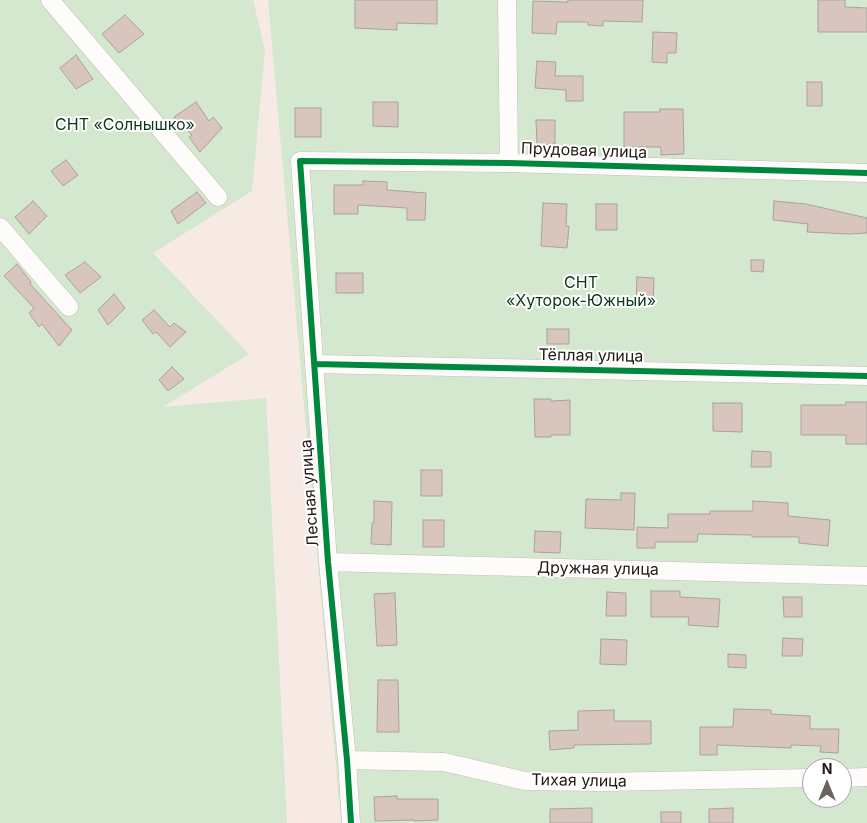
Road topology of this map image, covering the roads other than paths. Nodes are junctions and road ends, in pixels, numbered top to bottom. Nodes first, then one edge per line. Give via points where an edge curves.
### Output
1 (50, 0) edge
2 (508, 0) edge
3 (300, 161) joint
4 (509, 163) junction
5 (867, 174) edge
6 (218, 197) dead end
7 (0, 227) edge
8 (68, 307) dead end
9 (315, 364) junction
10 (867, 376) edge
11 (328, 562) junction
12 (867, 576) edge
13 (347, 760) junction
14 (867, 777) edge
15 (802, 778) edge
16 (852, 778) edge
17 (351, 823) edge

1 - 6 street
2 - 4 street
3 - 4 street, Прудовая улица
3 - 9 street, Лесная улица
4 - 5 street, Прудовая улица
7 - 8 street
9 - 10 street, Тёплая улица
9 - 11 street, Лесная улица
11 - 12 street, Дружная улица
11 - 13 street, Лесная улица
13 - 15 street, Тихая улица via 444,762 525,781
13 - 17 street, Лесная улица
14 - 16 street

